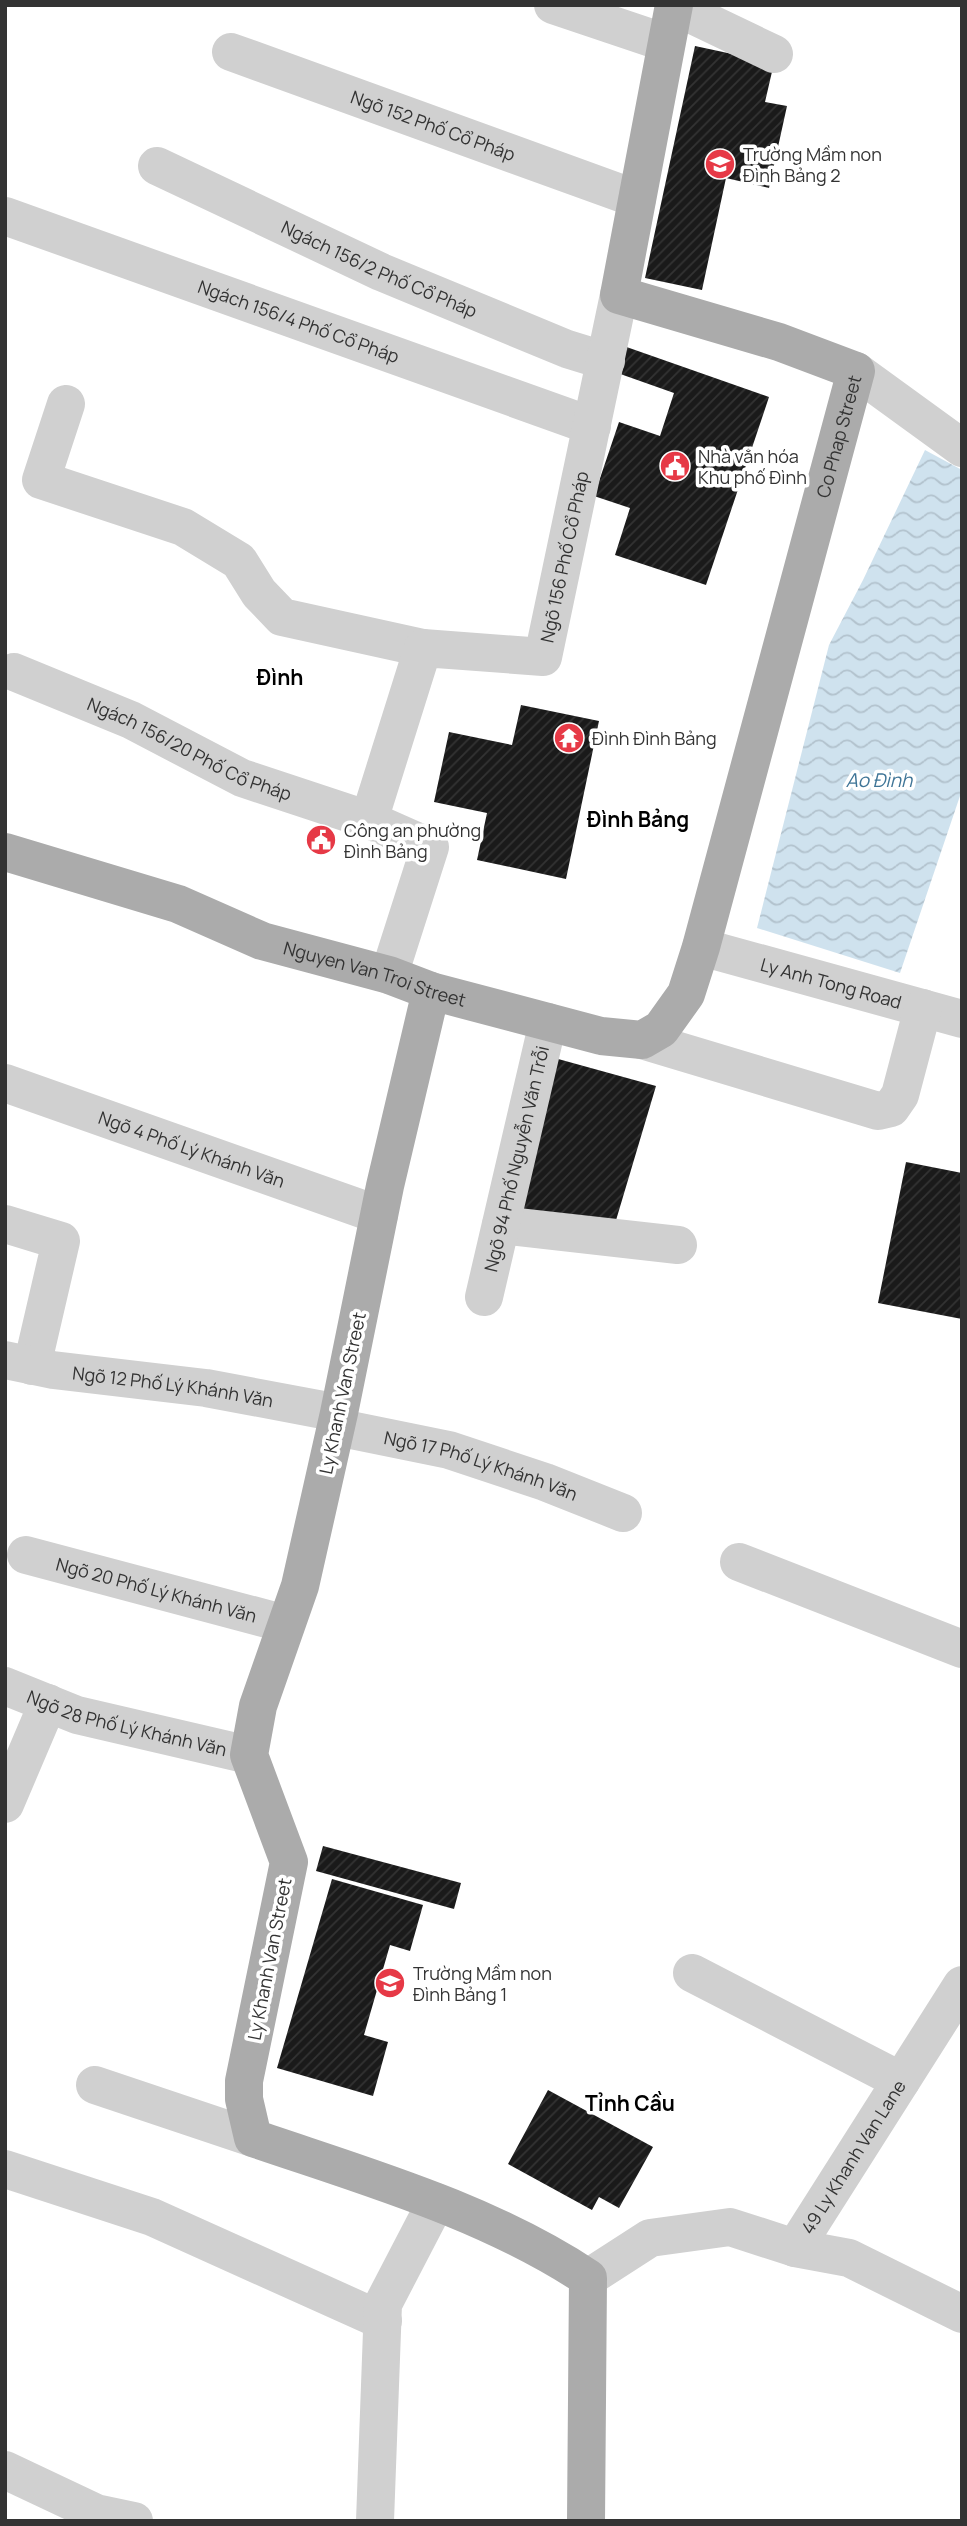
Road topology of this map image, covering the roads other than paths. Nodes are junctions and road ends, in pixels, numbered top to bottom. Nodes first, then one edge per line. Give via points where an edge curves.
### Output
1 (554, 5) edge
2 (674, 6) edge
3 (666, 43) junction
4 (231, 52) dead end
5 (774, 54) dead end
6 (157, 166) dead end
7 (637, 199) junction
8 (5, 216) edge
9 (619, 295) junction
10 (606, 361) junction
11 (856, 371) junction
12 (66, 404) dead end
13 (592, 426) junction
14 (961, 446) edge
15 (423, 648) junction
16 (13, 672) dead end
17 (369, 820) junction
18 (5, 852) edge
19 (701, 947) junction
20 (388, 975) junction
21 (431, 992) junction
22 (923, 1008) junction
23 (962, 1019) edge
24 (548, 1022) junction
25 (642, 1040) junction
26 (5, 1083) edge
27 (379, 1214) junction
28 (5, 1224) edge
29 (501, 1224) junction
30 (678, 1245) dead end
31 (484, 1297) dead end
32 (19, 1363) edge
33 (337, 1420) junction
34 (623, 1513) dead end
35 (26, 1555) dead end
36 (739, 1562) dead end
37 (286, 1624) junction
38 (962, 1650) edge
39 (5, 1686) edge
40 (48, 1703) junction
41 (249, 1755) junction
42 (5, 1804) edge
43 (692, 1973) dead end
44 (962, 1985) edge
45 (901, 2081) junction
46 (95, 2085) dead end
47 (253, 2138) junction
48 (5, 2169) edge
49 (436, 2202) junction
50 (795, 2248) junction
51 (588, 2278) junction
52 (962, 2314) edge
53 (383, 2321) junction
54 (5, 2470) edge
55 (134, 2521) edge
56 (375, 2521) edge
57 (586, 2521) edge

1 - 3 street
2 - 3 main road
2 - 5 street
3 - 7 main road
4 - 7 street, Ngõ 152 Phố Cổ Pháp
6 - 10 street, Ngách 156/2 Phố Cổ Pháp via 381,272
7 - 9 main road
8 - 13 street, Ngách 156/4 Phố Cổ Pháp
9 - 10 street, Ngõ 156 Phố Cổ Pháp
9 - 11 main road, Co Phap Street via 779,342
10 - 13 street, Ngõ 156 Phố Cổ Pháp
11 - 14 street
11 - 19 main road, Co Phap Street
12 - 15 street via 41,480 183,527 239,561 259,593 282,617
13 - 15 street, Ngõ 156 Phố Cổ Pháp via 543,657
15 - 17 street
16 - 17 street, Ngách 156/20 Phố Cổ Pháp via 131,720 242,778
17 - 20 street via 430,847
18 - 20 main road, Nguyen Van Troi Street via 177,904 262,941
19 - 22 street, Ly Anh Tong Road
19 - 25 main road via 686,994 661,1030
20 - 21 main road, Nguyen Van Troi Street
21 - 24 main road, Nguyen Van Troi Street
21 - 27 main road, Ly Khanh Van Street
22 - 23 street, Ly Anh Tong Road
22 - 25 street via 900,1095 891,1108 878,1111
24 - 25 main road, Nguyen Van Troi Street via 601,1036
24 - 29 street, Ngõ 94 Phố Nguyễn Văn Trỗi
26 - 27 street, Ngõ 4 Phố Lý Khánh Văn
27 - 33 main road, Ly Khanh Van Street
28 - 32 street via 61,1241
29 - 30 street
29 - 31 street, Ngõ 94 Phố Nguyễn Văn Trỗi
32 - 33 street, Ngõ 12 Phố Lý Khánh Văn via 206,1388
33 - 34 street, Ngõ 17 Phố Lý Khánh Văn via 449,1450
33 - 37 main road, Ly Khanh Van Street via 300,1586
35 - 37 street, Ngõ 20 Phố Lý Khánh Văn
36 - 38 street
37 - 41 main road, Ly Khanh Van Street via 258,1706
39 - 40 street, Ngõ 28 Phố Lý Khánh Văn
40 - 41 street, Ngõ 28 Phố Lý Khánh Văn via 77,1715
40 - 42 street
41 - 47 main road, Ly Khanh Van Street via 289,1862 244,2081
43 - 45 street
44 - 45 street, 49 Ly Khanh Van Lane
45 - 50 street, 49 Ly Khanh Van Lane
46 - 47 street
47 - 49 main road
48 - 53 street via 152,2217
49 - 51 main road via 555,2257
49 - 53 street via 383,2304
50 - 51 street, 49 Ly Khanh Van Lane via 730,2227 650,2238
50 - 52 street via 849,2258
51 - 57 main road
53 - 56 street
54 - 55 street via 96,2513

